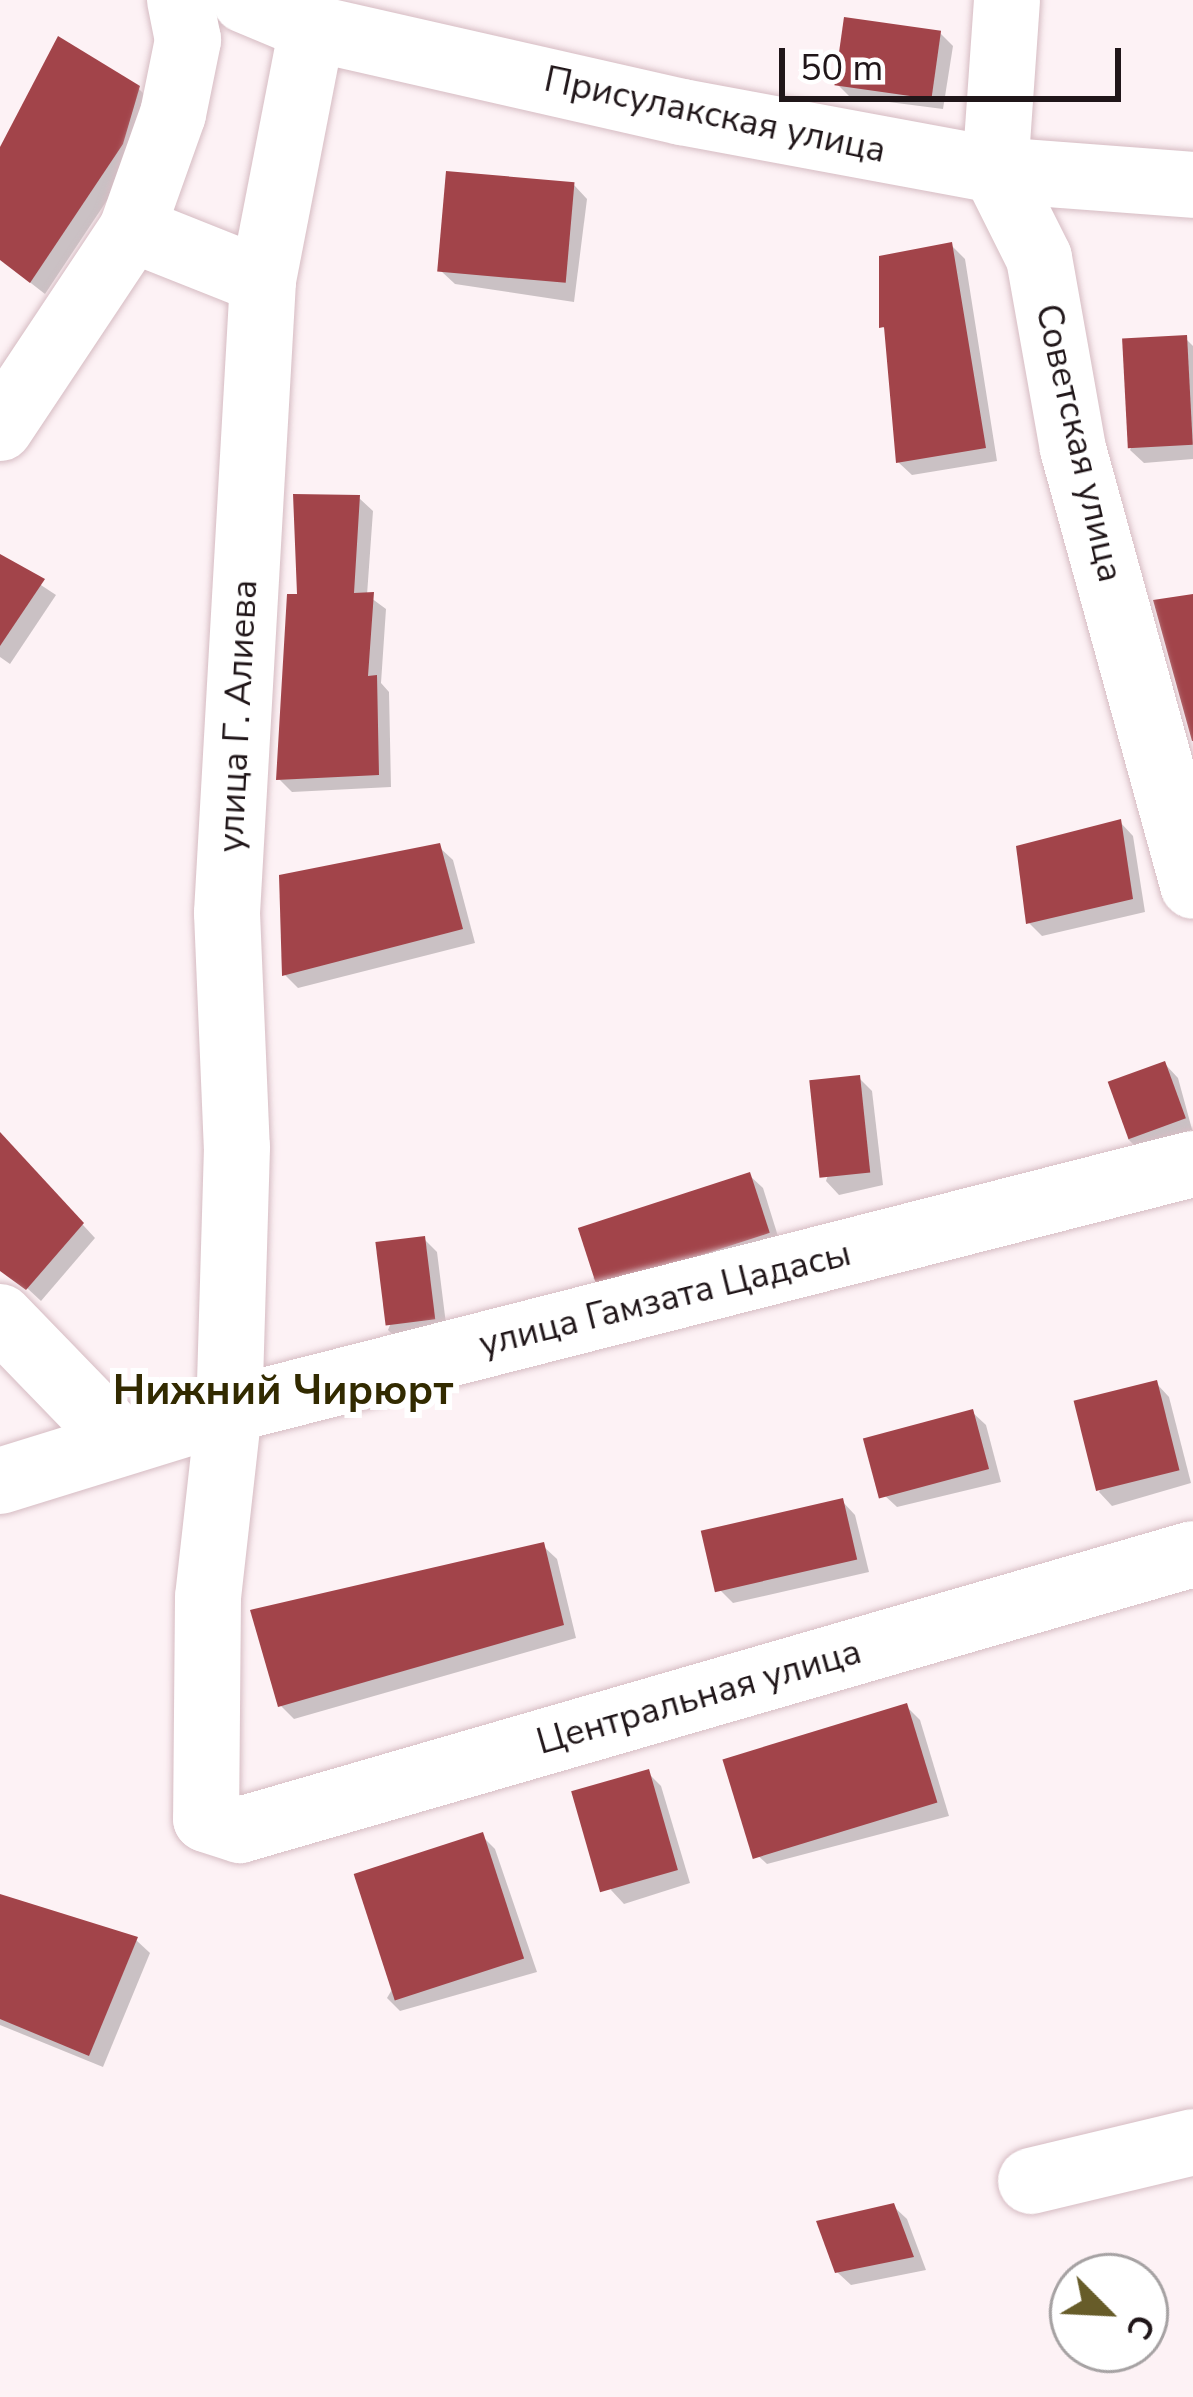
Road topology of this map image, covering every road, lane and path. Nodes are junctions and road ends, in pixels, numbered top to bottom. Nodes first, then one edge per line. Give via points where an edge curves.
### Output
1 (180, 0) edge
2 (245, 0) edge
3 (1007, 0) edge
4 (312, 28) junction
5 (995, 170) junction
6 (1193, 185) edge
7 (132, 229) junction
8 (263, 281) junction
9 (0, 428) edge
10 (1193, 886) edge
11 (1193, 1164) edge
12 (0, 1317) edge
13 (230, 1410) junction
14 (121, 1442) junction
15 (0, 1481) edge
16 (1193, 1554) edge
17 (206, 1820) joint
18 (1193, 2142) edge
19 (1031, 2181) dead end

1 - 7 street via 188,40 173,114
2 - 4 street, Присулакская улица
3 - 5 street
4 - 5 street, Присулакская улица via 682,112
4 - 8 street, улица Г. Алиева
5 - 6 street, Присулакская улица
5 - 10 street, Советская улица via 1039,258 1073,449
7 - 8 street
7 - 9 street
8 - 13 street, улица Г. Алиева via 227,913 237,1147
11 - 13 street, улица Гамзата Цадасы
12 - 14 street
13 - 14 street, улица Гамзата Цадасы
13 - 17 street, улица Г. Алиева via 208,1598
14 - 15 street, улица Гамзата Цадасы
16 - 17 street, Центральная улица via 240,1830
18 - 19 street

